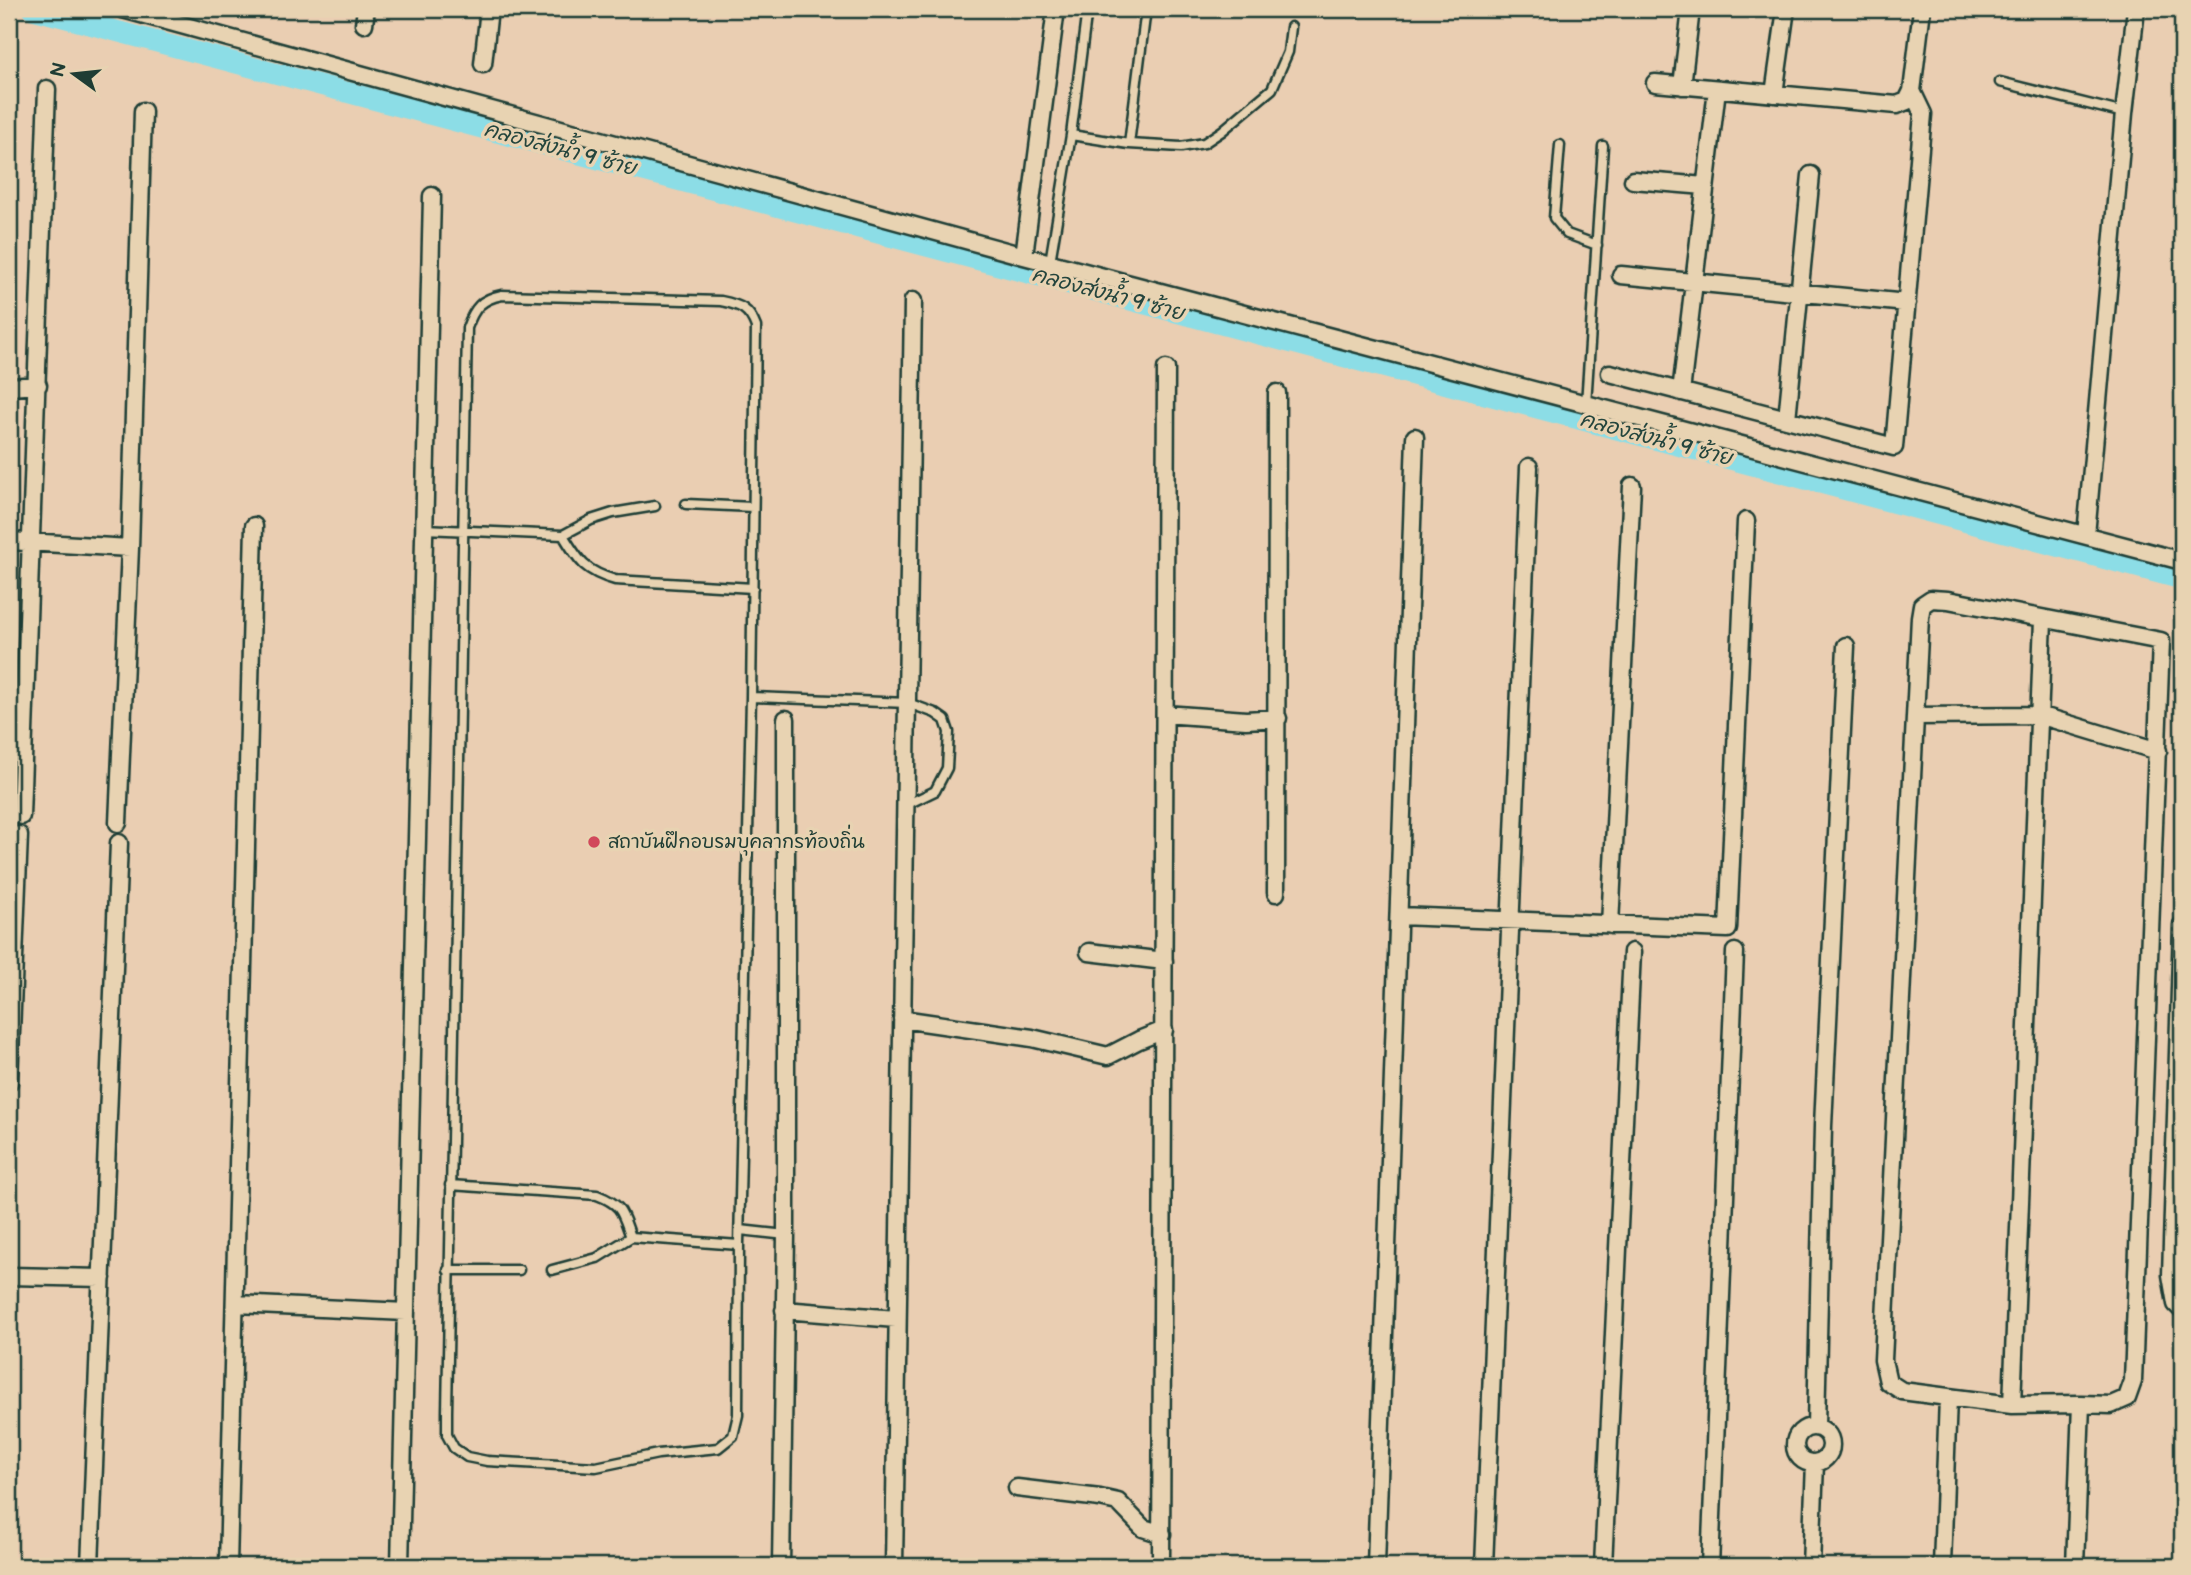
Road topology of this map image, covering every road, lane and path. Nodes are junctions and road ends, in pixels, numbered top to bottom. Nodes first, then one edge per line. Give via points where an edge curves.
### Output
1 (124, 9) edge
2 (489, 9) edge
3 (1056, 9) edge
4 (1087, 9) edge
5 (1146, 9) edge
6 (1691, 9) edge
7 (1786, 9) edge
8 (1922, 9) edge
9 (2136, 9) edge
10 (1291, 27) dead end
11 (483, 64) dead end
12 (2000, 82) dead end
13 (1655, 83) dead end
14 (1682, 86) junction
15 (47, 89) dead end
16 (1717, 89) junction
17 (1912, 91) junction
18 (1774, 94) junction
19 (143, 111) dead end
20 (2124, 113) junction
21 (1071, 135) junction
22 (1129, 144) junction
23 (1560, 145) dead end
24 (1603, 146) dead end
25 (1811, 175) dead end
26 (1633, 180) dead end
27 (1705, 186) junction
28 (432, 196) dead end
29 (1597, 245) junction
30 (1024, 256) junction
31 (1050, 262) junction
32 (1621, 275) dead end
33 (1694, 282) junction
34 (1799, 293) junction
35 (913, 301) dead end
36 (1907, 303) junction
37 (1166, 369) dead end
38 (1609, 373) dead end
39 (37, 385) junction
40 (9, 387) edge
41 (1681, 392) junction
42 (1277, 393) dead end
43 (1586, 404) junction
44 (1787, 419) junction
45 (1415, 437) dead end
46 (1529, 467) dead end
47 (1632, 486) dead end
48 (686, 504) dead end
49 (655, 506) dead end
50 (753, 507) junction
51 (1746, 521) dead end
52 (254, 526) dead end
53 (424, 529) junction
54 (462, 529) junction
55 (563, 535) junction
56 (2086, 535) junction
57 (9, 541) edge
58 (31, 542) junction
59 (130, 548) junction
60 (2182, 561) edge
61 (753, 588) junction
62 (2043, 620) junction
63 (1846, 646) dead end
64 (751, 697) junction
65 (908, 703) junction
66 (1165, 715) junction
67 (1916, 716) junction
68 (2039, 716) junction
69 (1278, 718) junction
70 (786, 719) dead end
71 (2158, 751) junction
72 (906, 805) junction
73 (21, 816) dead end
74 (118, 823) dead end
75 (19, 835) dead end
76 (118, 843) dead end
77 (1276, 893) dead end
78 (1399, 916) junction
79 (1510, 922) junction
80 (1610, 925) junction
81 (2182, 925) edge
82 (1089, 952) dead end
83 (1632, 952) dead end
84 (1735, 952) dead end
85 (1164, 961) junction
86 (902, 1019) junction
87 (1164, 1030) junction
88 (9, 1082) edge
89 (450, 1185) junction
90 (740, 1230) junction
91 (786, 1235) junction
92 (631, 1237) junction
93 (739, 1245) junction
94 (449, 1270) junction
95 (519, 1270) dead end
96 (552, 1270) dead end
97 (9, 1276) edge
98 (102, 1278) junction
99 (236, 1304) junction
100 (784, 1310) junction
101 (2182, 1310) edge
102 (405, 1312) junction
103 (896, 1319) junction
104 (1948, 1397) junction
105 (2012, 1405) junction
106 (2081, 1405) junction
107 (1816, 1426) junction
108 (1815, 1463) junction
109 (1017, 1488) dead end
110 (1161, 1534) junction
111 (90, 1566) edge
112 (228, 1566) edge
113 (400, 1566) edge
114 (781, 1566) edge
115 (894, 1566) edge
116 (1161, 1566) edge
117 (1376, 1566) edge
118 (1484, 1566) edge
119 (1603, 1566) edge
120 (1710, 1566) edge
121 (1811, 1566) edge
122 (1942, 1566) edge
123 (2075, 1566) edge

1 - 30 street
2 - 11 street
3 - 30 street
4 - 21 lane
5 - 22 lane
6 - 14 street
7 - 18 street
8 - 17 street
9 - 20 street
10 - 22 lane via 1288,52 1272,89 1222,131 1204,143 1181,147
12 - 20 lane
13 - 14 street
14 - 16 street
15 - 39 street
16 - 18 street
16 - 27 street
17 - 18 street via 1897,105
17 - 36 street via 1923,114
19 - 59 street
20 - 56 street
21 - 22 lane
21 - 31 lane
23 - 29 lane via 1555,218 1567,234
24 - 29 lane
25 - 34 street
26 - 27 street
27 - 33 street
28 - 53 street
29 - 43 lane
30 - 31 street
31 - 43 street
32 - 33 street
33 - 34 street
33 - 41 street
34 - 36 street
34 - 44 street
35 - 65 street
36 - 44 street via 1894,447
37 - 66 street
38 - 41 street
39 - 40 street
39 - 58 street
41 - 44 street
42 - 69 street
43 - 56 street
45 - 78 street
46 - 79 street
47 - 80 street
48 - 50 lane
49 - 55 lane via 612,513
50 - 54 lane via 756,327 751,314 740,305 721,301 502,295 487,298 473,310 467,328
50 - 61 lane
51 - 80 street via 1728,929
52 - 99 street
53 - 54 lane
53 - 102 street
54 - 55 lane
54 - 89 lane
55 - 61 lane via 580,564 615,580
56 - 60 street
57 - 58 street
58 - 59 street
58 - 73 street
59 - 74 street
61 - 64 lane
62 - 67 street via 1948,600 1931,599 1922,605
62 - 68 street
62 - 71 street via 2161,641
63 - 107 street via 1823,1126
64 - 65 lane
64 - 90 lane
65 - 72 street
65 - 72 lane via 945,720 949,732 947,768 941,783 935,792
66 - 69 street
66 - 85 street
67 - 68 street
67 - 104 street via 1883,1360 1888,1382 1902,1391
68 - 71 street
68 - 105 street
69 - 77 street
70 - 91 street
71 - 106 street via 2133,1381 2127,1398 2111,1405
72 - 86 street
75 - 88 street
76 - 98 street
78 - 79 street
78 - 117 street
79 - 80 street
79 - 118 street
81 - 101 street via 2171,1275 2176,1304
82 - 85 street
83 - 119 street
84 - 120 street
85 - 87 street
86 - 87 street via 1032,1038 1108,1056
86 - 103 street
87 - 110 street
89 - 92 lane via 597,1195 620,1209
89 - 94 lane
90 - 91 lane
90 - 93 lane
91 - 100 street
92 - 93 lane
92 - 96 lane via 597,1258
93 - 94 lane via 738,1415 733,1436 718,1448 596,1467 486,1461 454,1448 447,1435
94 - 95 lane
97 - 98 street
98 - 111 street
99 - 102 street
99 - 112 street
100 - 103 street
100 - 114 street
102 - 113 street
103 - 115 street
104 - 105 street
104 - 122 street
105 - 106 street
106 - 123 street
107 - 108 street via 1824,1430 1831,1445 1829,1454
107 - 108 street via 1800,1432 1795,1448 1799,1456
108 - 121 street
109 - 110 street via 1118,1502 1143,1528
110 - 116 street

